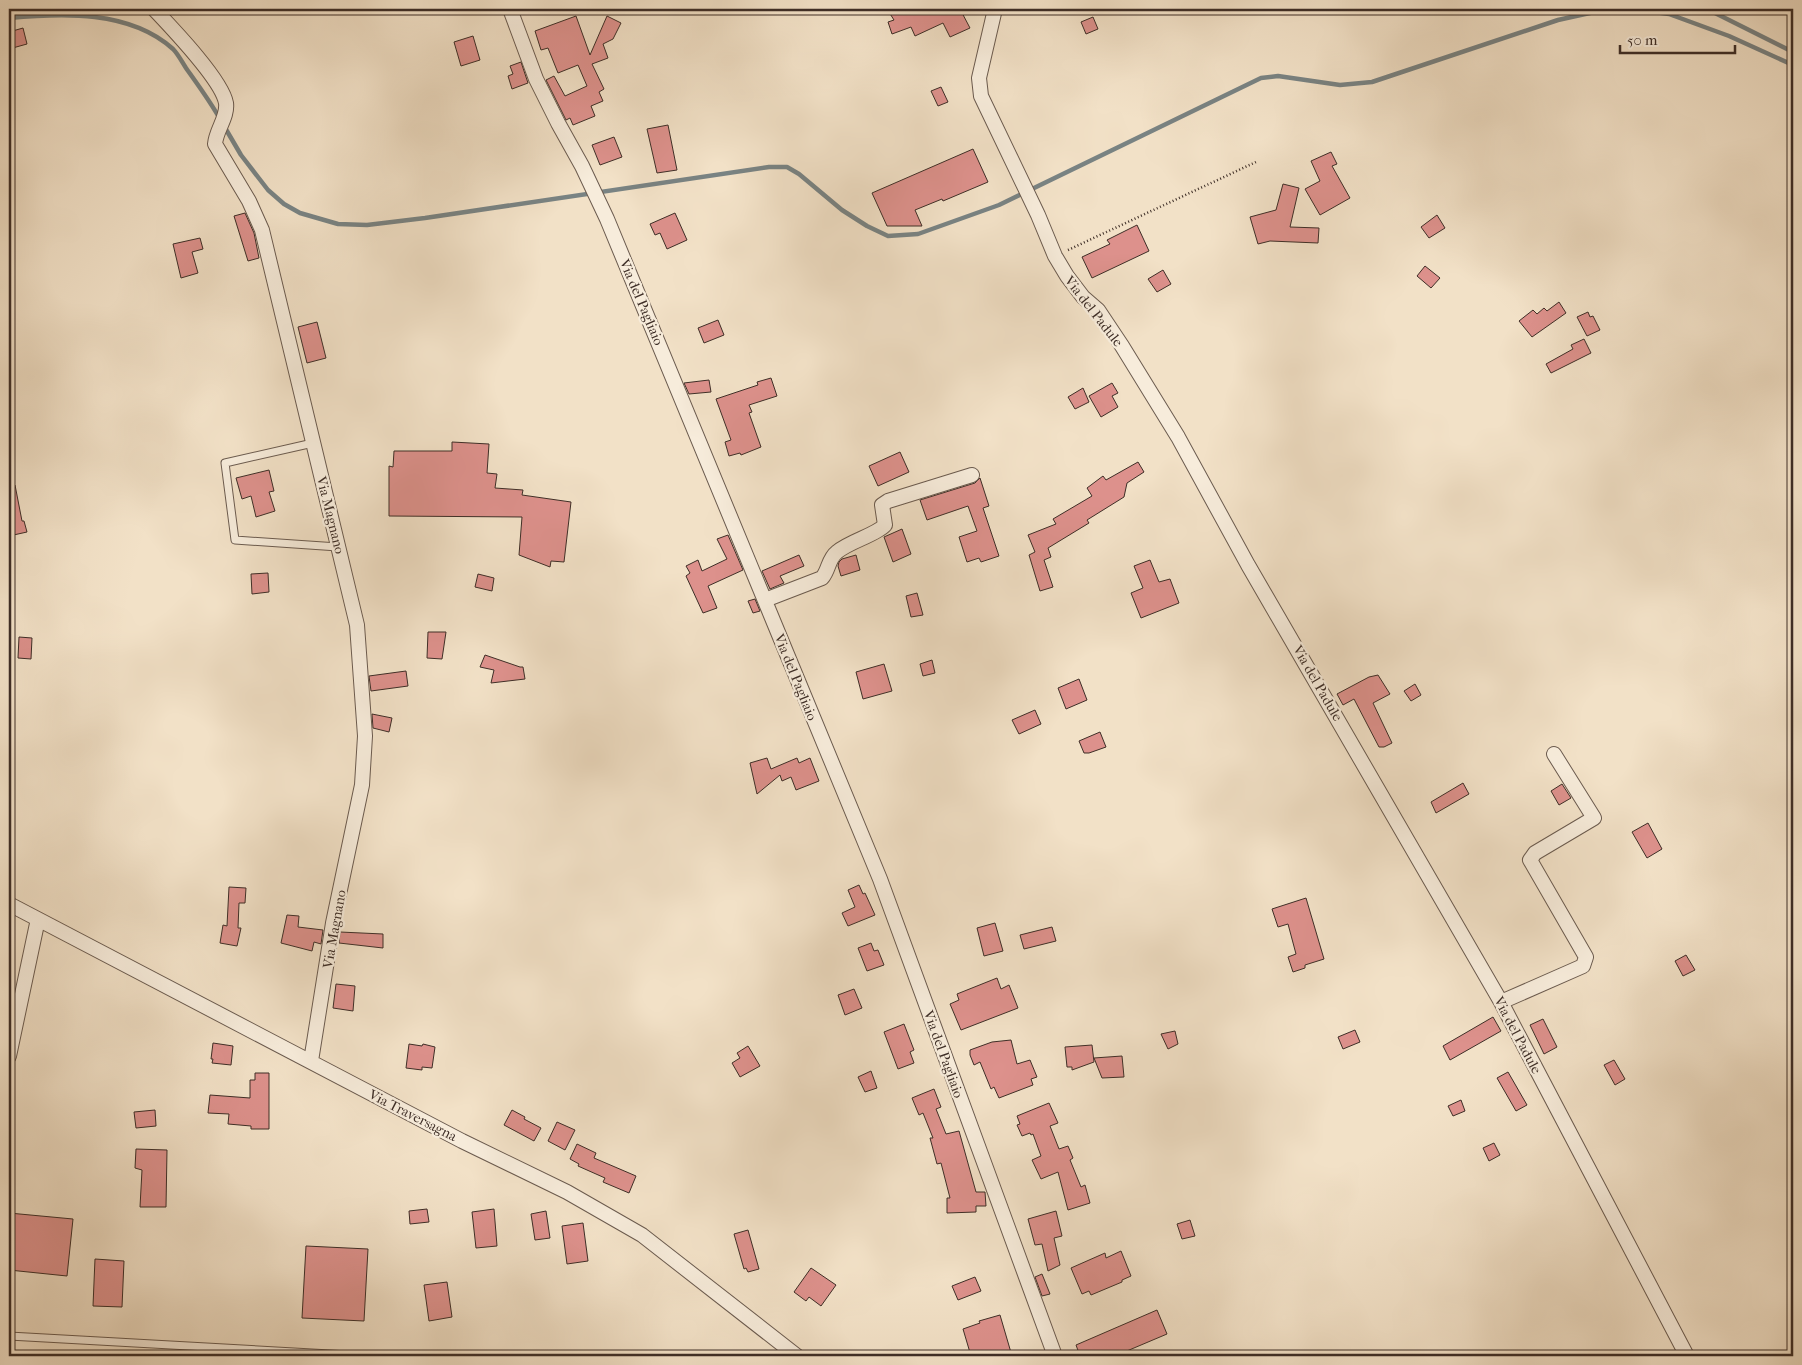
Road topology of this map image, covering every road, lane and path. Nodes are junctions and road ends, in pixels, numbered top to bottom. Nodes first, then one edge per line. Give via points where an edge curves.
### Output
1 (154, 9) edge
2 (510, 9) edge
3 (995, 9) edge
4 (1256, 162) dead end
5 (1055, 256) junction
6 (314, 444) junction
7 (972, 475) dead end
8 (338, 547) junction
9 (765, 600) junction
10 (1554, 754) dead end
11 (9, 904) edge
12 (38, 920) junction
13 (1501, 1002) junction
14 (9, 1056) edge
15 (311, 1061) junction
16 (9, 1336) edge
17 (366, 1356) edge
18 (797, 1356) edge
19 (1055, 1356) edge
20 (1687, 1356) edge

1 - 6 street, Via Magnano via 221,88 226,103 225,114 215,136 215,144 250,200 262,230
2 - 9 street, Via del Pagliaio via 536,79 598,200
3 - 5 street, Via del Padule via 979,78 981,96
4 - 5 path
5 - 13 street, Via del Padule via 1083,297 1098,310 1178,437 1248,565
6 - 8 street, Via Magnano
6 - 8 lane via 225,463 235,540
7 - 9 street via 888,501 882,505 885,525 881,530 836,552 822,578
8 - 15 street, Via Magnano via 357,625 365,736 362,785 333,923
9 - 19 street, Via del Pagliaio via 880,879
10 - 13 street via 1594,818 1535,853 1530,860 1586,957 1583,966
11 - 12 street, Via Traversagna
12 - 14 street
12 - 15 street, Via Traversagna
13 - 20 street, Via del Padule
15 - 18 street, Via Traversagna via 567,1192 642,1235
16 - 17 lane

